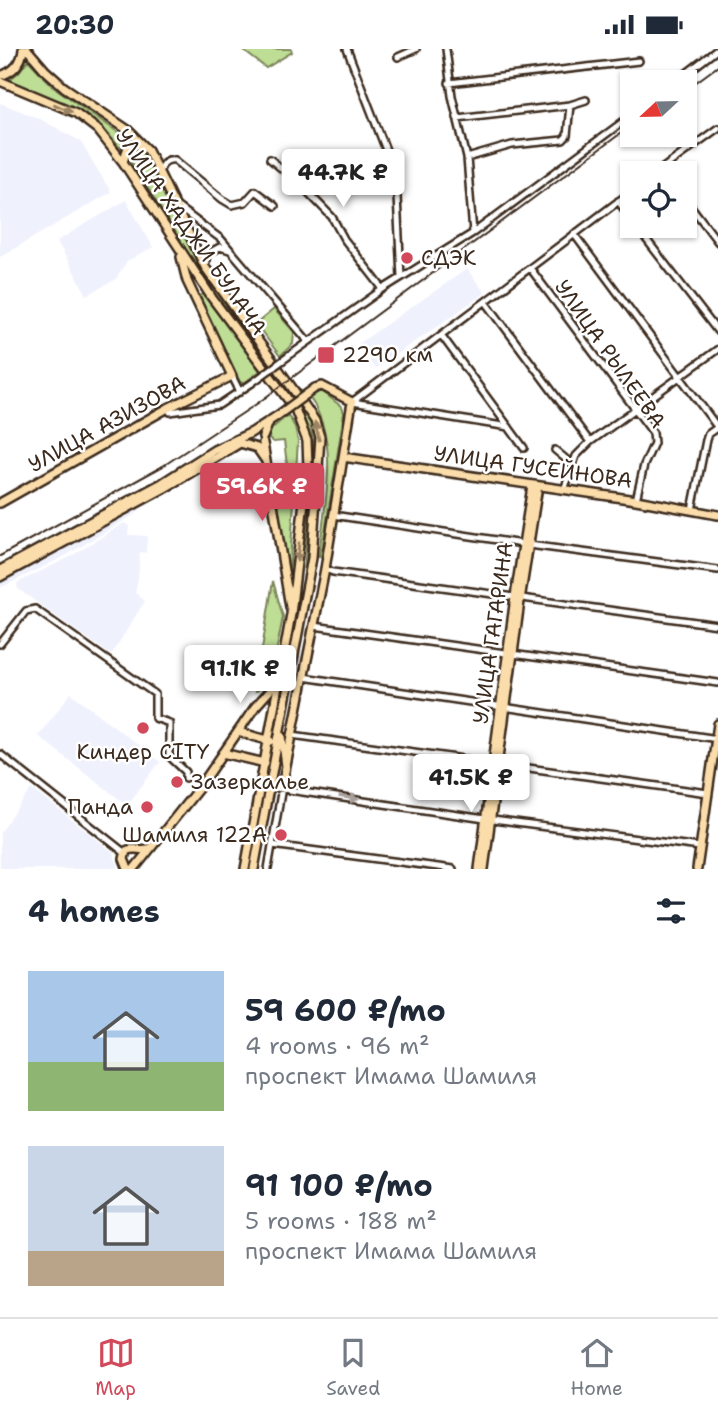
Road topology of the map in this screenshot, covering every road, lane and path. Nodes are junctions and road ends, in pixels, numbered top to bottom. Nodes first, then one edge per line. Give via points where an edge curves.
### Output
1 (25, 49) edge
2 (347, 49) edge
3 (416, 49) edge
4 (446, 49) edge
5 (718, 49) edge
6 (398, 57) dead end
7 (639, 61) dead end
8 (691, 70) edge
9 (0, 78) edge
10 (449, 83) junction
11 (586, 100) dead end
12 (570, 105) junction
13 (457, 118) junction
14 (620, 124) edge
15 (718, 128) edge
16 (148, 150) junction
17 (467, 158) junction
18 (270, 159) dead end
19 (677, 161) edge
20 (123, 162) junction
21 (159, 173) junction
22 (618, 201) joint
23 (173, 203) junction
24 (620, 204) edge
25 (275, 206) dead end
26 (697, 214) edge
27 (473, 233) junction
28 (574, 234) junction
29 (645, 238) edge
30 (718, 242) edge
31 (179, 249) junction
32 (238, 257) junction
33 (205, 267) junction
34 (530, 268) junction
35 (196, 274) junction
36 (401, 277) junction
37 (187, 281) junction
38 (383, 289) junction
39 (486, 302) junction
40 (718, 332) edge
41 (442, 336) junction
42 (308, 341) junction
43 (718, 349) edge
44 (232, 376) junction
45 (681, 376) junction
46 (240, 392) junction
47 (352, 402) junction
48 (635, 408) junction
49 (169, 410) junction
50 (270, 422) junction
51 (509, 427) junction
52 (718, 427) edge
53 (253, 432) junction
54 (590, 442) junction
55 (258, 443) junction
56 (524, 448) dead end
57 (555, 450) dead end
58 (343, 457) junction
59 (573, 465) junction
60 (535, 486) junction
61 (564, 490) junction
62 (636, 500) junction
63 (0, 505) edge
64 (692, 510) junction
65 (334, 515) junction
66 (718, 515) edge
67 (526, 545) junction
68 (312, 558) junction
69 (325, 569) junction
70 (0, 570) edge
71 (718, 571) edge
72 (0, 577) edge
73 (286, 586) junction
74 (295, 588) junction
75 (518, 598) junction
76 (302, 611) junction
77 (291, 614) junction
78 (718, 625) edge
79 (314, 626) junction
80 (0, 644) edge
81 (510, 655) junction
82 (279, 680) junction
83 (302, 681) junction
84 (718, 683) edge
85 (285, 703) junction
86 (503, 708) junction
87 (718, 724) edge
88 (281, 728) junction
89 (238, 732) junction
90 (292, 735) junction
91 (717, 739) edge
92 (270, 740) junction
93 (278, 744) junction
94 (223, 753) junction
95 (0, 754) edge
96 (265, 763) junction
97 (495, 764) junction
98 (286, 766) junction
99 (186, 778) dead end
100 (269, 787) junction
101 (282, 787) junction
102 (708, 793) junction
103 (488, 820) junction
104 (272, 845) junction
105 (152, 847) junction
106 (700, 847) junction
107 (136, 850) junction
108 (124, 853) junction
109 (127, 866) edge
110 (137, 866) edge
111 (245, 869) edge
112 (254, 869) edge
113 (268, 869) edge
114 (453, 869) edge
115 (479, 869) edge
116 (484, 869) edge
117 (697, 869) edge

1 - 9 main road via 13,69
1 - 16 main road, УЛИЦА ХАДЖИ БУЛАЧА via 64,87 128,130
2 - 36 street via 396,176
3 - 6 street
4 - 10 street
5 - 8 street
7 - 10 street
9 -> 20 main road, УЛИЦА ХАДЖИ БУЛАЧА via 76,113
10 - 13 street
11 - 12 street
12 - 13 street
12 - 17 street via 563,140 512,145
13 - 17 street
14 - 27 street, УЛИЦА АЗИЗОВА
15 - 19 street
16 - 20 main road via 139,145 128,147
16 - 21 main road, УЛИЦА ХАДЖИ БУЛАЧА
17 - 27 street
18 - 38 street via 332,217
20 - 31 main road, УЛИЦА ХАДЖИ БУЛАЧА
21 - 23 main road, УЛИЦА ХАДЖИ БУЛАЧА
21 - 25 street via 163,163 175,160 227,203 238,205 256,191
22 - 24 street
22 - 28 street
23 - 32 street
23 - 33 main road, УЛИЦА ХАДЖИ БУЛАЧА
26 - 30 street
27 - 36 street, УЛИЦА АЗИЗОВА
28 - 34 street
28 - 45 street
29 - 40 street
31 - 35 main road, УЛИЦА ХАДЖИ БУЛАЧА
31 - 37 main road
32 - 33 street via 220,247 207,254
32 - 42 street
68 -> 33 main road, УЛИЦА ХАДЖИ БУЛАЧА via 320,437 315,421
34 - 39 street
34 - 48 street, УЛИЦА РЫЛЕЕВА
35 - 37 main road
35 -> 74 main road, УЛИЦА ХАДЖИ БУЛАЧА via 295,409 307,441
36 - 38 street, УЛИЦА АЗИЗОВА
37 - 44 main road
38 - 42 street, УЛИЦА АЗИЗОВА
39 - 41 street
39 - 54 street
41 - 47 street
41 - 51 street
42 - 46 street, УЛИЦА АЗИЗОВА, bridge
43 - 45 street
44 - 46 street
44 - 49 main road, УЛИЦА АЗИЗОВА
45 - 48 street
45 - 52 street
46 - 49 street, УЛИЦА АЗИЗОВА via 219,405
47 - 50 main road, bridge via 322,386
47 - 51 street
47 - 58 main road
48 - 54 street
48 - 62 street, УЛИЦА РЫЛЕЕВА via 655,438
49 - 63 main road, УЛИЦА АЗИЗОВА
50 - 53 main road
50 - 55 main road
51 - 56 street
52 - 64 street via 706,440
53 - 55 main road
53 - 55 main road via 247,440
53 - 70 main road
54 - 59 street
55 - 72 main road via 229,448
55 - 73 main road via 266,461
57 - 59 street
58 - 60 main road, УЛИЦА ГУСЕЙНОВА
58 - 65 main road
59 - 61 street
60 - 61 main road, УЛИЦА ГУСЕЙНОВА
60 - 67 main road, УЛИЦА ГАГАРИНА
61 - 62 main road, УЛИЦА ГУСЕЙНОВА
62 - 64 main road, УЛИЦА ГУСЕЙНОВА
64 - 66 main road, УЛИЦА ГУСЕЙНОВА
65 - 67 street
65 - 69 main road
67 - 71 street
67 - 75 main road, УЛИЦА ГАГАРИНА
68 - 69 main road
68 - 76 main road, УЛИЦА ХАДЖИ БУЛАЧА
69 - 75 street
69 - 79 main road
73 - 74 main road
73 - 77 main road
74 - 77 main road, УЛИЦА ХАДЖИ БУЛАЧА
75 - 78 street
75 - 81 main road, УЛИЦА ГАГАРИНА
76 - 79 main road
76 - 85 main road, УЛИЦА ХАДЖИ БУЛАЧА
77 - 82 main road, УЛИЦА ХАДЖИ БУЛАЧА
79 - 81 street
79 - 83 main road
80 - 99 street via 26,611 35,609 127,673 155,694 155,718 169,723 169,756 186,772
81 - 84 street
81 - 86 main road, УЛИЦА ГАГАРИНА
82 - 89 main road
82 - 92 main road, УЛИЦА ХАДЖИ БУЛАЧА
83 - 85 main road
83 - 86 street
83 - 90 main road
85 - 88 main road, УЛИЦА ХАДЖИ БУЛАЧА
86 - 91 street
86 - 97 main road, УЛИЦА ГАГАРИНА
87 - 91 main road
88 - 93 main road, УЛИЦА ХАДЖИ БУЛАЧА
88 - 98 main road
89 - 92 main road
89 - 94 main road
90 - 97 street
90 - 98 main road
91 - 102 main road
92 - 93 main road
92 - 96 main road, УЛИЦА ХАДЖИ БУЛАЧА
93 - 100 main road, УЛИЦА ХАДЖИ БУЛАЧА
94 - 96 main road
94 - 105 main road
95 - 108 street
96 - 111 main road, УЛИЦА ХАДЖИ БУЛАЧА
97 - 102 street
97 - 103 main road, УЛИЦА ГАГАРИНА
98 - 101 main road
100 - 101 street
100 - 112 main road, УЛИЦА ХАДЖИ БУЛАЧА
101 -> 103 street
101 - 104 street
102 - 106 main road
103 - 106 street
103 - 115 main road, УЛИЦА ГАГАРИНА
103 - 116 main road, УЛИЦА ГАГАРИНА
104 - 113 street
104 - 114 street
105 - 107 main road
105 - 110 main road
106 - 117 main road
107 - 108 main road
107 - 110 main road via 141,855
108 - 109 main road
109 - 110 main road

